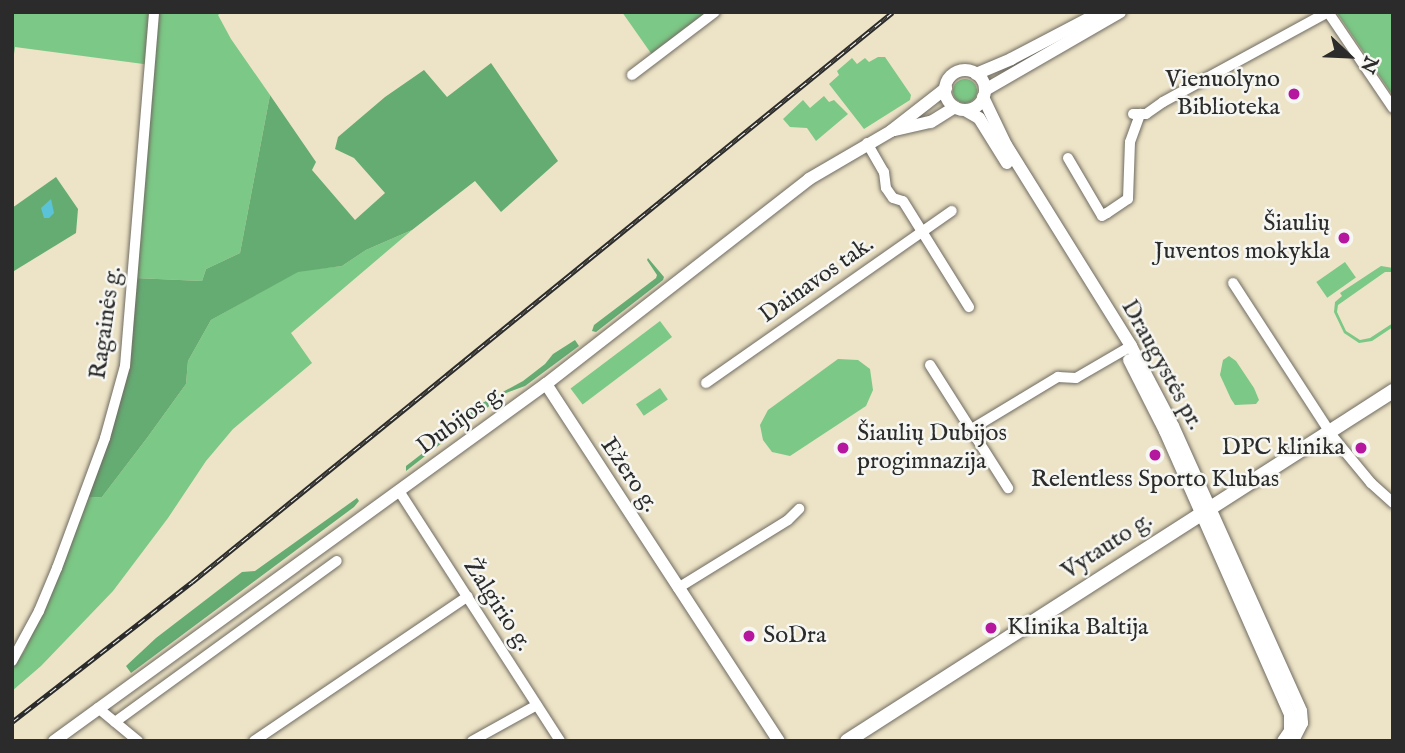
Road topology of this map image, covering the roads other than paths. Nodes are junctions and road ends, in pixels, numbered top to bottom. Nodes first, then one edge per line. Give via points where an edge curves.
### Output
1 (154, 12) edge
2 (715, 12) edge
3 (1101, 12) edge
4 (1120, 12) edge
5 (1328, 12) edge
6 (976, 74) junction
7 (632, 75) dead end
8 (946, 88) junction
9 (984, 94) junction
10 (960, 108) junction
11 (1393, 108) edge
12 (891, 131) junction
13 (867, 143) junction
14 (1068, 158) dead end
15 (952, 211) dead end
16 (923, 231) junction
17 (1233, 283) dead end
18 (969, 307) dead end
19 (1127, 348) junction
20 (930, 365) dead end
21 (706, 383) dead end
22 (546, 384) junction
23 (1393, 391) edge
24 (970, 430) junction
25 (1329, 430) junction
26 (1008, 488) dead end
27 (399, 491) junction
28 (1393, 503) edge
29 (799, 509) dead end
30 (1206, 510) junction
31 (337, 561) dead end
32 (678, 588) junction
33 (468, 596) junction
34 (12, 661) edge
35 (537, 705) junction
36 (758, 706) junction
37 (98, 709) junction
38 (115, 722) junction
39 (54, 741) edge
40 (138, 741) edge
41 (254, 741) edge
42 (472, 741) edge
43 (560, 741) edge
44 (779, 741) edge
45 (790, 741) edge
46 (847, 741) edge
47 (1283, 741) edge
48 (1293, 741) edge

1 - 34 street, Ragainės g. via 125,366 105,438 57,568
2 - 7 street
3 - 6 main road
4 - 9 main road
5 - 11 street
5 - 14 street via 1146,114 1137,114 1130,142 1128,199 1102,216
6 - 8 main road via 955,73
6 - 9 main road
8 - 10 main road via 947,97
8 - 12 main road, Dubijos g.
9 - 10 main road via 976,106
9 - 19 main road, Draugystės pr. via 1006,145
10 - 12 main road, Dubijos g. via 931,122
10 - 19 main road, Draugystės pr. via 979,118
12 - 13 main road, Dubijos g.
13 - 16 street via 884,172 886,188 893,198 903,201
13 - 22 main road, Dubijos g. via 793,190
15 - 16 street, Dainavos tak.
16 - 18 street
16 - 21 street, Dainavos tak.
17 - 25 street
19 - 24 street via 1076,377 1058,377
19 - 30 main road, Draugystės pr.
20 - 24 street
22 - 27 main road, Dubijos g.
22 - 32 main road, Ežero g.
23 - 25 highway, Vytauto g.
24 - 26 street
25 - 28 street
25 - 30 highway, Vytauto g.
27 - 33 street, Žalgirio g.
27 - 37 main road, Dubijos g.
29 - 32 street
30 - 46 highway, Vytauto g.
30 - 47 main road, Draugystės pr. via 1290,715 1290,731
30 - 48 main road, Draugystės pr. via 1301,711 1302,723
31 - 38 street
32 - 36 main road, Ežero g.
33 - 35 street, Žalgirio g.
33 - 41 street
35 - 42 street
35 - 43 street, Žalgirio g.
36 - 44 main road, Ežero g.
36 - 45 main road, Ežero g.
37 - 38 street
37 - 39 main road, Dubijos g.
38 - 40 street

